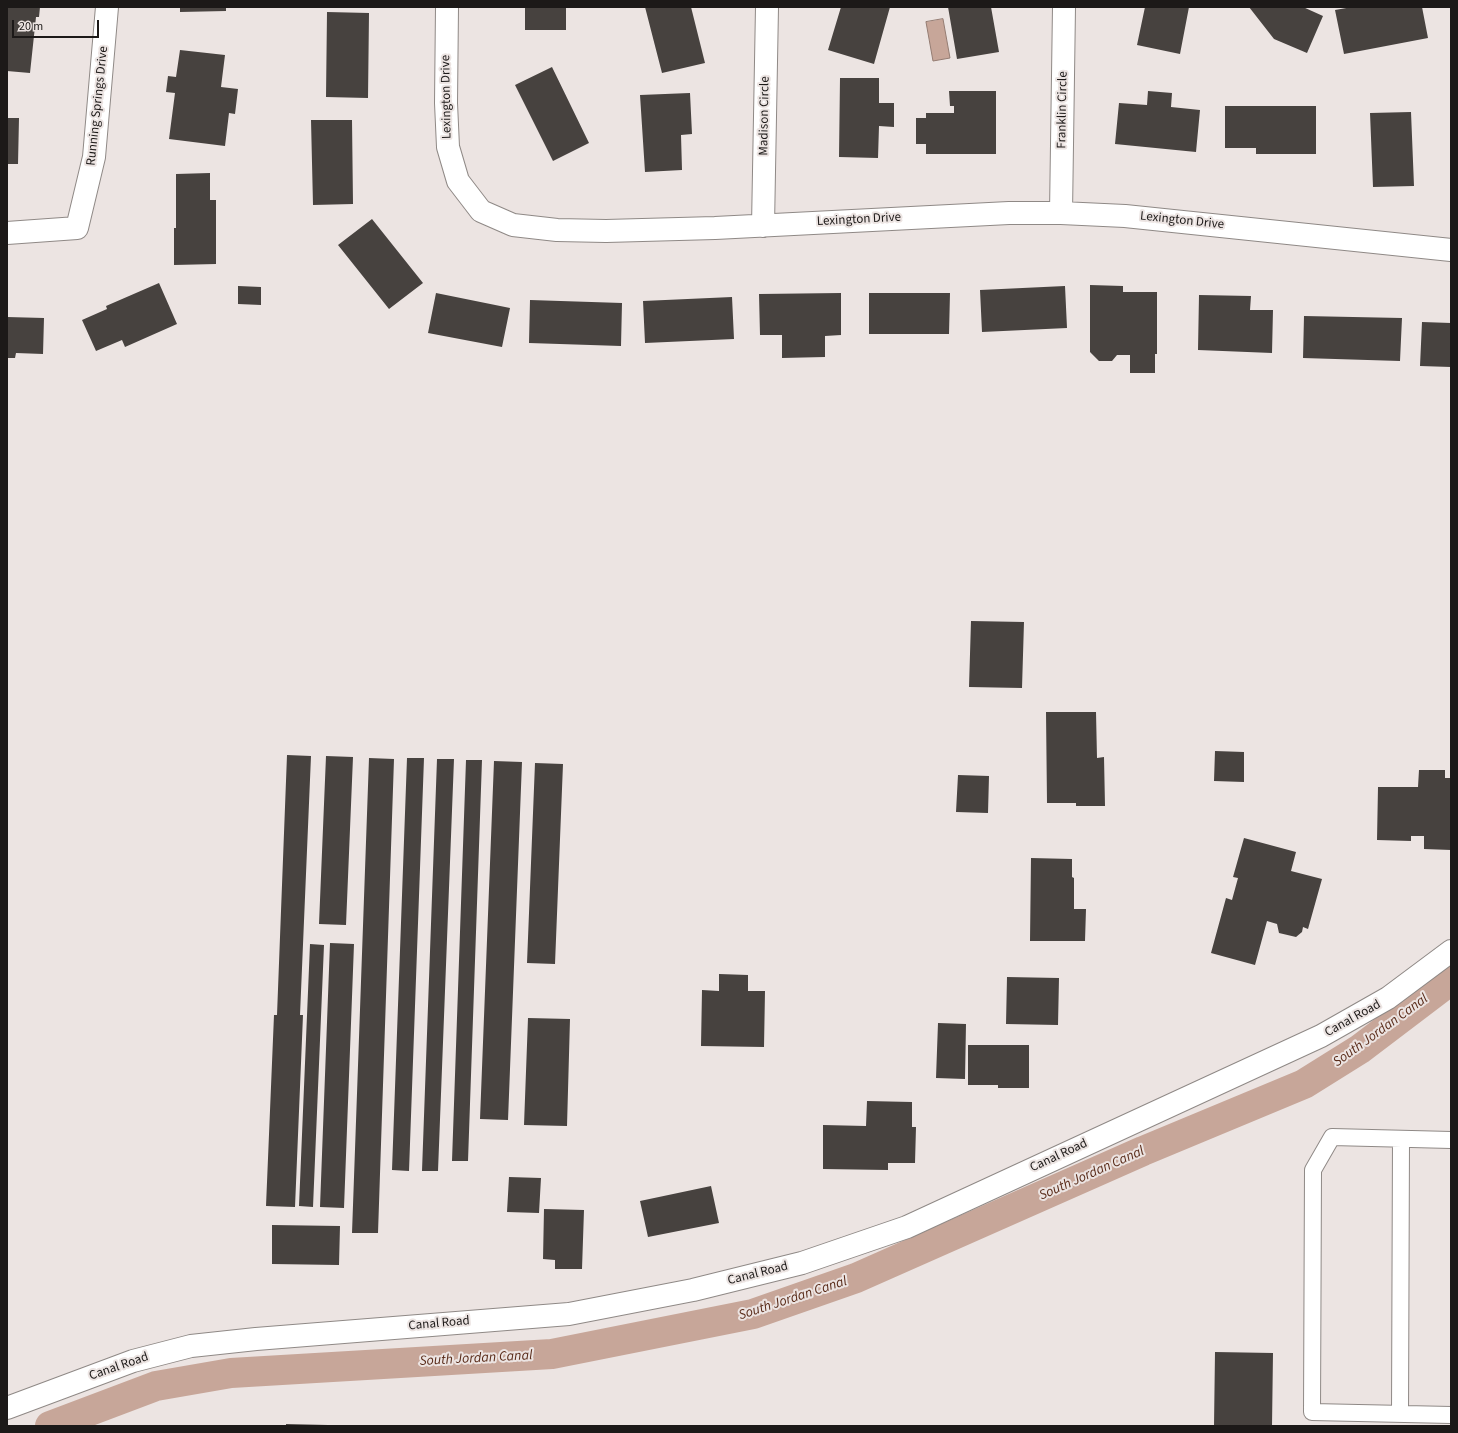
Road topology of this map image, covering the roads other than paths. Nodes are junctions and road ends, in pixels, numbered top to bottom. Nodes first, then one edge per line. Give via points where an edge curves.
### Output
1 (107, 7) edge
2 (447, 7) edge
3 (767, 7) edge
4 (1064, 7) edge
5 (1061, 213) junction
6 (764, 226) junction
7 (7, 233) edge
8 (1451, 250) edge
9 (1451, 951) edge
10 (1401, 1139) junction
11 (1451, 1140) edge
12 (7, 1408) edge
13 (1400, 1414) junction
14 (1451, 1415) edge

1 - 7 street, Running Springs Drive via 94,157 78,228
2 - 6 street, Lexington Drive via 448,147 458,181 481,211 513,225 557,230
3 - 6 street, Madison Circle
4 - 5 street, Franklin Circle
5 - 6 street, Lexington Drive via 1009,213
5 - 8 street, Lexington Drive via 1133,216
9 - 12 street, Canal Road via 1388,998 1321,1036 907,1227 802,1262 693,1290 569,1314 191,1346 133,1361
10 - 11 lane
10 - 13 lane
10 - 13 lane via 1332,1137 1313,1170 1312,1412
13 - 14 lane

